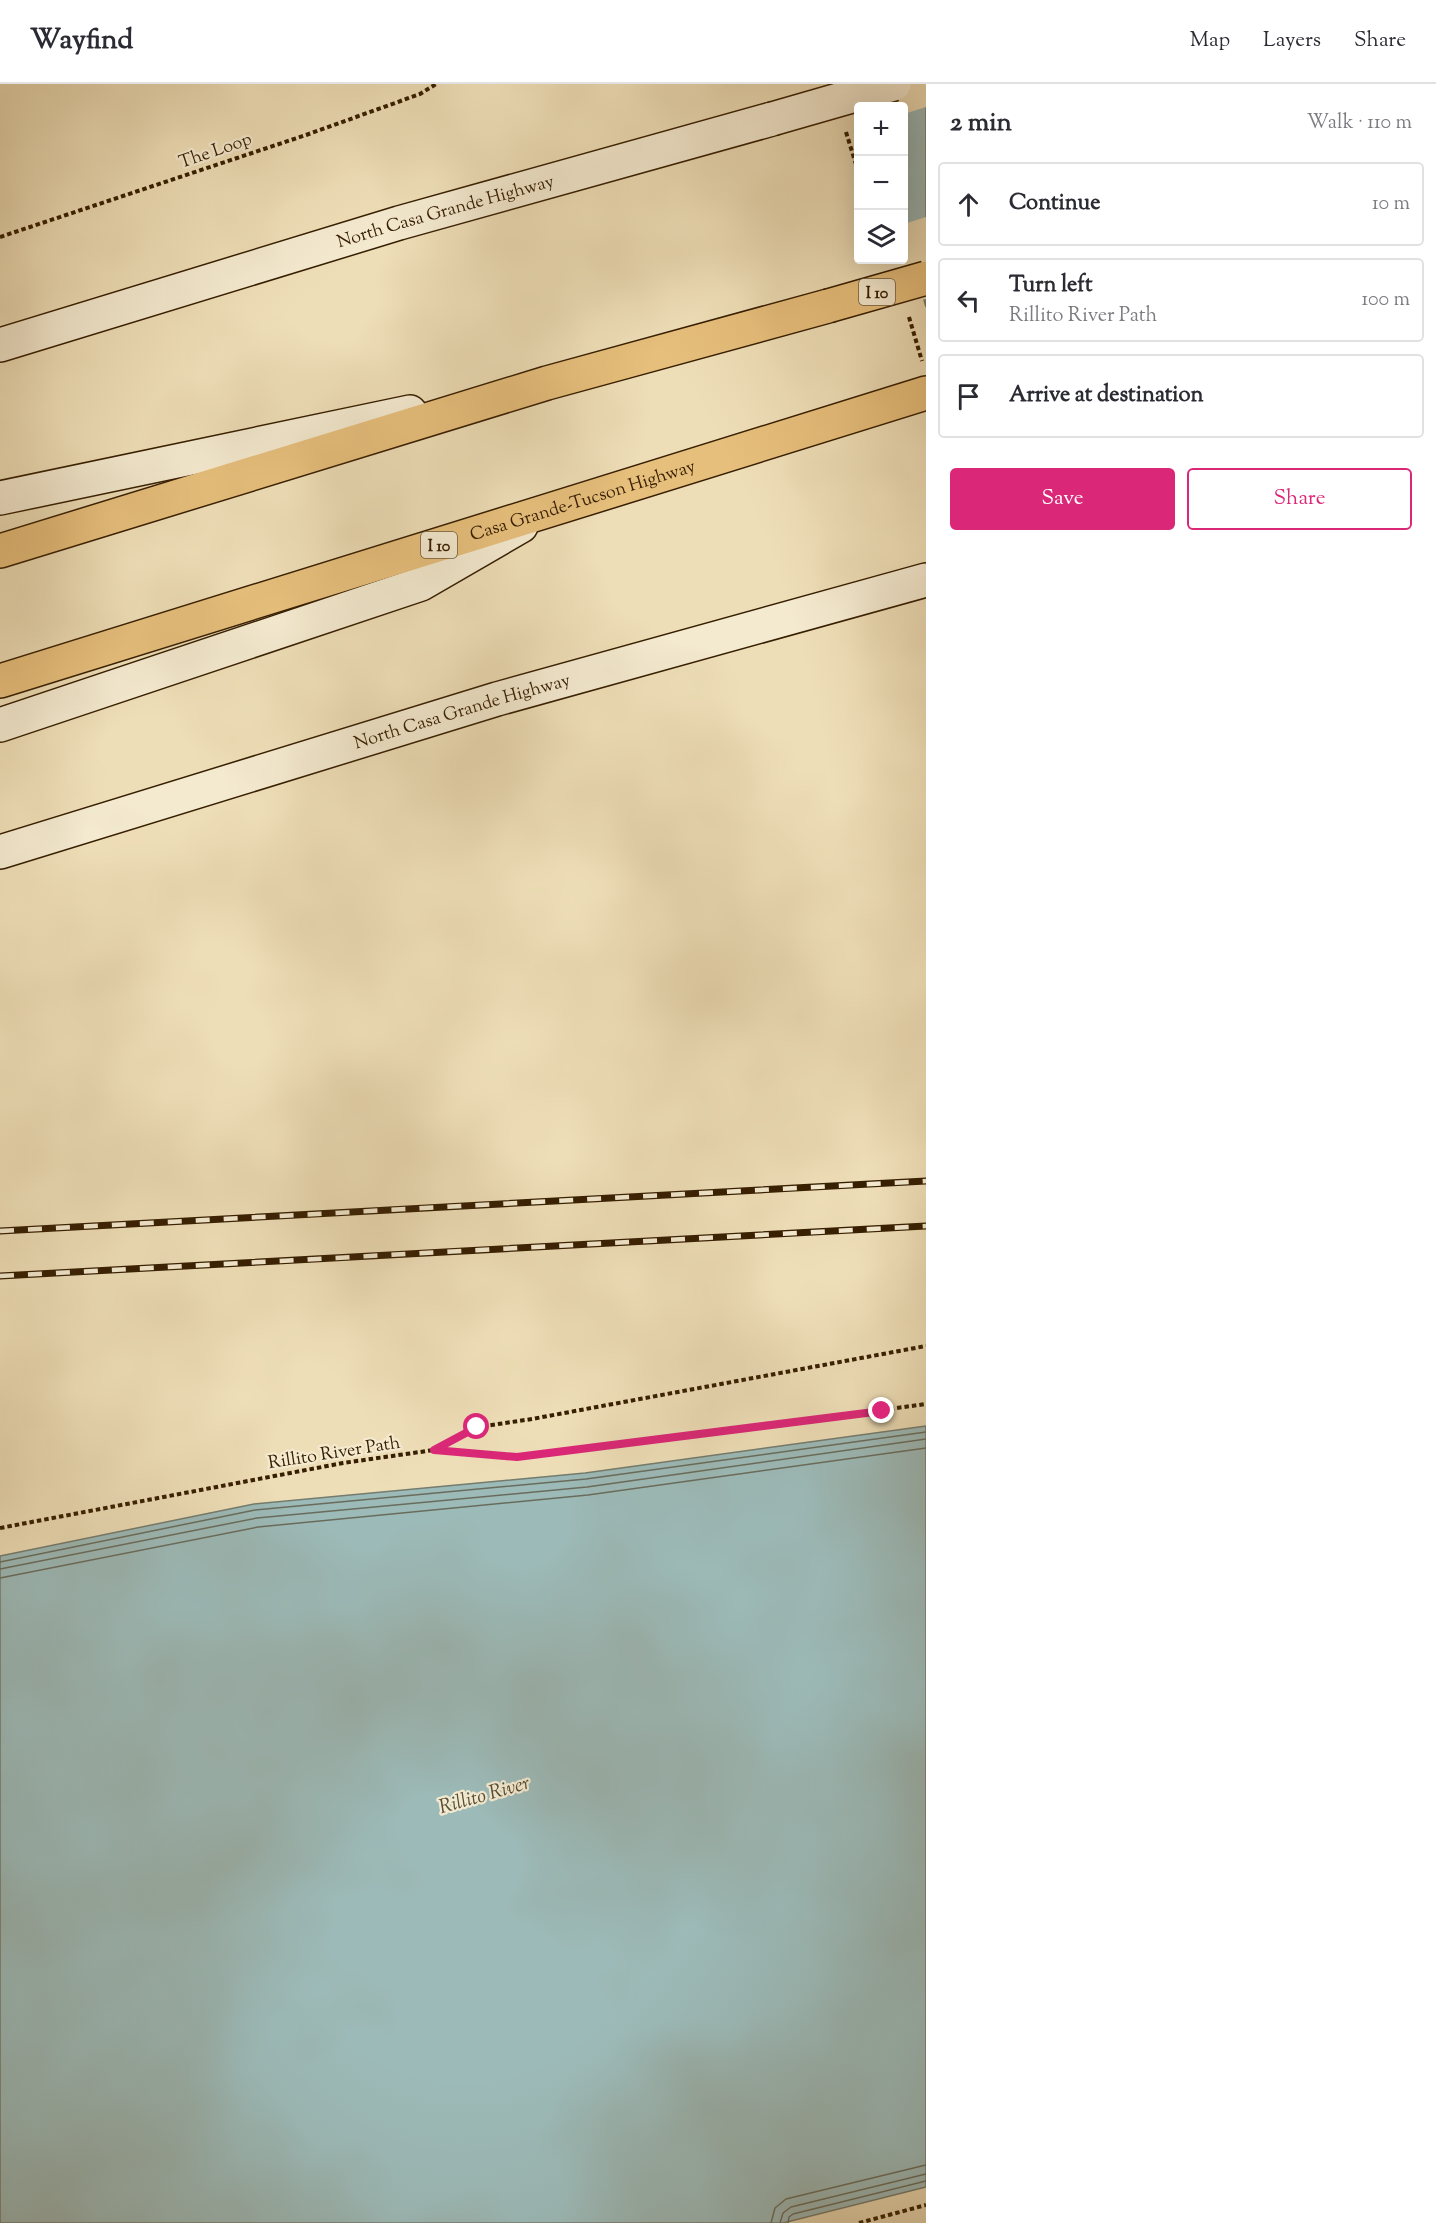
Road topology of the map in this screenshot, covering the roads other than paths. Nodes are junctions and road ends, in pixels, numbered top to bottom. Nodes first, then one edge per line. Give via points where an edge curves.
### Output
1 (894, 84) edge
2 (926, 278) edge
3 (0, 345) edge
4 (547, 383) junction
5 (926, 393) edge
6 (0, 498) edge
7 (546, 512) junction
8 (0, 551) edge
9 (926, 580) edge
10 (0, 681) edge
11 (0, 725) edge
12 (0, 852) edge

1 - 3 main road, North Casa Grande Highway, bridge via 399,223
2 - 4 highway, I 10, bridge
4 - 6 main road
4 - 8 highway, I 10
5 - 7 highway, Casa Grande-Tucson Highway / I 10
7 - 10 highway, Casa Grande-Tucson Highway / I 10
7 - 11 main road via 421,584
9 - 12 main road, North Casa Grande Highway via 497,699

